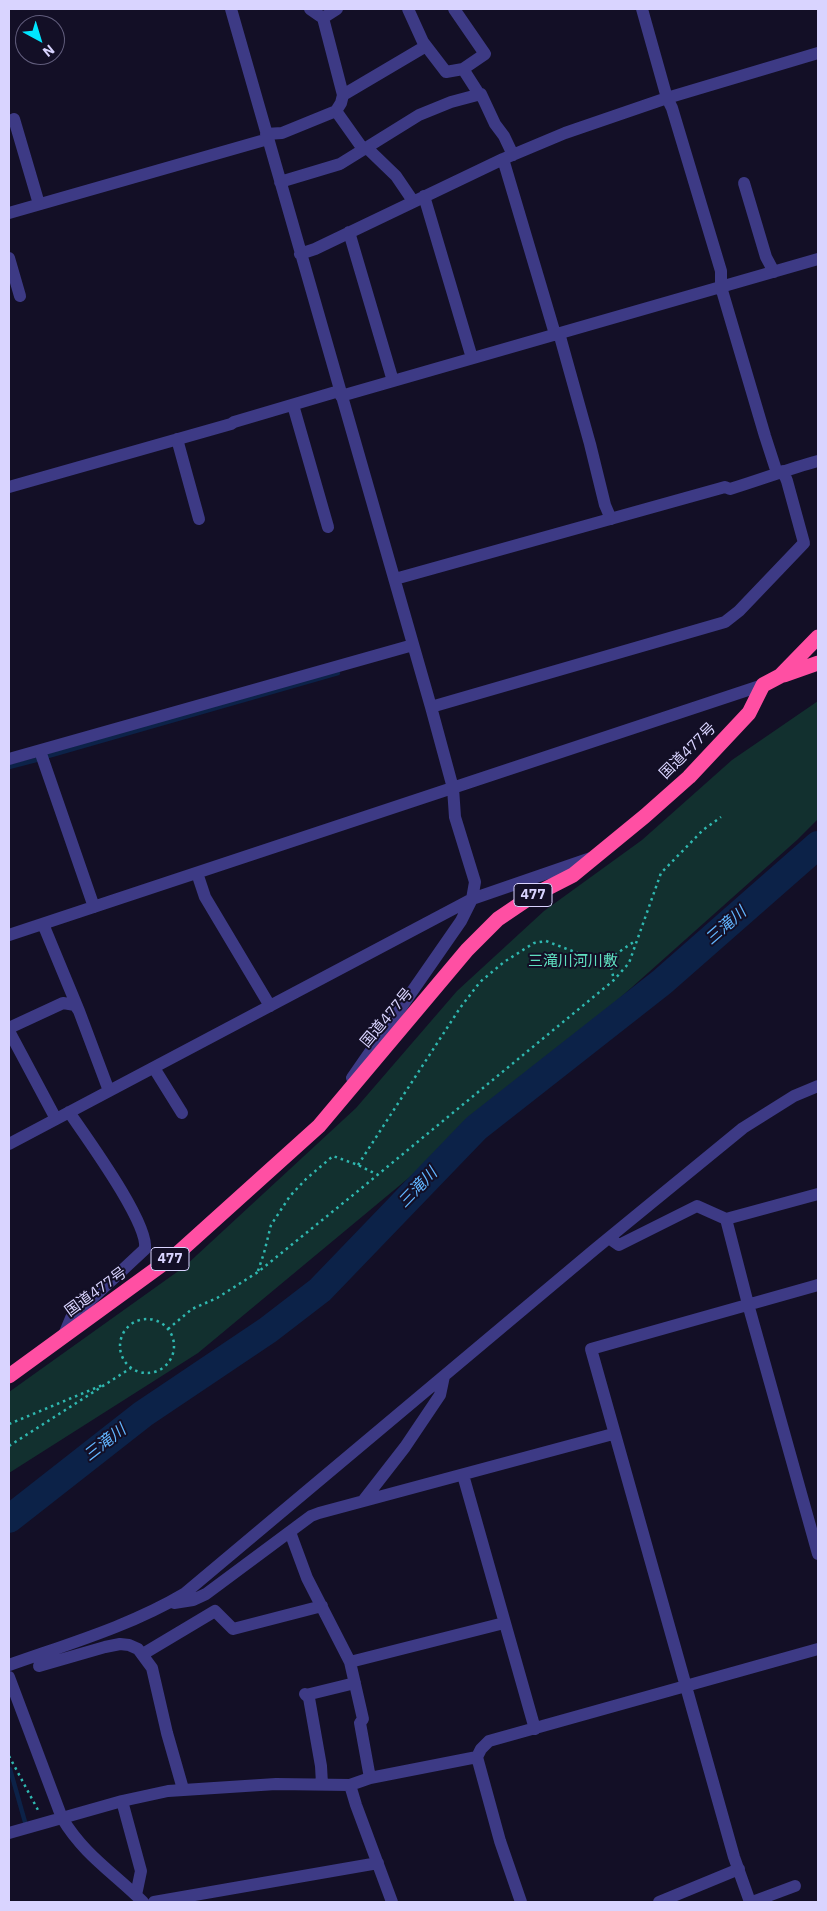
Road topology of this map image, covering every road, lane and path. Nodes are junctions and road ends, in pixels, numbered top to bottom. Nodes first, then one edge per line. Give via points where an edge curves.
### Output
1 (230, 9) edge
2 (310, 9) edge
3 (337, 9) edge
4 (408, 9) edge
5 (454, 9) edge
6 (642, 9) edge
7 (323, 18) junction
8 (426, 46) junction
9 (818, 53) edge
10 (463, 69) junction
11 (479, 94) junction
12 (343, 95) junction
13 (667, 98) junction
14 (336, 112) junction
15 (14, 119) dead end
16 (267, 137) junction
17 (365, 148) junction
18 (508, 157) junction
19 (280, 182) junction
20 (744, 183) dead end
21 (418, 199) junction
22 (39, 204) junction
23 (9, 213) edge
24 (349, 232) junction
25 (300, 254) junction
26 (9, 258) edge
27 (818, 259) edge
28 (774, 272) junction
29 (721, 287) junction
30 (20, 296) dead end
31 (557, 334) junction
32 (472, 358) junction
33 (392, 381) junction
34 (340, 393) junction
35 (293, 404) junction
36 (178, 439) junction
37 (818, 461) edge
38 (780, 472) junction
39 (9, 487) edge
40 (199, 519) dead end
41 (611, 519) junction
42 (328, 527) dead end
43 (395, 579) junction
44 (818, 637) edge
45 (413, 645) junction
46 (812, 665) edge
47 (780, 676) junction
48 (763, 685) junction
49 (431, 706) junction
50 (40, 750) junction
51 (9, 759) edge
52 (453, 788) junction
53 (721, 817) dead end
54 (596, 856) junction
55 (197, 872) junction
56 (472, 899) junction
57 (94, 906) junction
58 (43, 924) junction
59 (9, 935) edge
60 (637, 940) junction
61 (604, 956) junction
62 (614, 980) junction
63 (270, 1006) junction
64 (79, 1011) junction
65 (9, 1030) edge
66 (154, 1068) junction
67 (818, 1086) edge
68 (109, 1091) junction
69 (69, 1112) junction
70 (182, 1113) dead end
71 (56, 1119) junction
72 (319, 1126) junction
73 (9, 1144) edge
74 (358, 1165) junction
75 (378, 1175) junction
76 (818, 1194) edge
77 (726, 1219) junction
78 (609, 1238) junction
79 (258, 1272) junction
80 (818, 1285) edge
81 (748, 1304) junction
82 (168, 1329) junction
83 (63, 1337) junction
84 (131, 1368) junction
85 (9, 1376) edge
86 (444, 1376) junction
87 (108, 1383) junction
88 (9, 1424) edge
89 (613, 1434) junction
90 (9, 1446) edge
91 (464, 1475) junction
92 (363, 1501) junction
93 (290, 1532) junction
94 (818, 1554) edge
95 (166, 1604) junction
96 (322, 1606) junction
97 (504, 1623) junction
98 (818, 1649) edge
99 (143, 1654) junction
100 (350, 1662) junction
101 (9, 1665) edge
102 (39, 1666) dead end
103 (9, 1677) edge
104 (355, 1682) junction
105 (686, 1687) junction
106 (535, 1729) junction
107 (9, 1756) edge
108 (477, 1757) junction
109 (370, 1778) junction
110 (322, 1784) junction
111 (350, 1785) junction
112 (183, 1789) junction
113 (122, 1801) junction
114 (62, 1818) junction
115 (45, 1823) junction
116 (9, 1833) edge
117 (378, 1863) junction
118 (739, 1869) junction
119 (795, 1886) dead end
120 (139, 1899) edge
121 (154, 1902) edge
122 (392, 1902) edge
123 (521, 1902) edge
124 (659, 1902) edge
125 (751, 1902) edge

1 - 16 street
2 - 7 street
3 - 7 street
4 - 8 street
5 - 10 street via 485,54
6 - 13 street
7 - 12 street
8 - 10 street via 446,72
8 - 12 street
9 - 13 street
10 - 11 street
11 - 17 street via 419,115
11 - 18 street via 504,136
12 - 14 street
13 - 18 street via 565,133
13 - 29 street via 721,271
14 - 16 street
14 - 17 street
15 - 22 street
16 - 19 street
16 - 22 street
17 - 19 street via 340,164
17 - 21 street
18 - 21 street
18 - 31 street
19 - 25 street
20 - 28 street via 766,258
21 - 24 street
21 - 32 street
22 - 23 street
24 - 25 street
24 - 33 street
25 - 34 street
26 - 30 street
27 - 28 street
28 - 29 street
29 - 31 street
29 - 38 street via 764,436
31 - 32 street
31 - 41 street
32 - 33 street
33 - 34 street
34 - 35 street
34 - 43 street
35 - 36 street
35 - 42 street
36 - 39 street
36 - 40 street
37 - 38 street
38 - 41 street via 730,489 725,487
38 - 49 street via 787,481 804,543 725,622
41 - 43 street
43 - 45 street
44 - 47 highway
45 - 49 street
45 - 50 street
46 - 47 highway
47 - 48 highway
48 - 52 street
48 - 54 highway, 国道477号 / 477 via 749,713 689,777
49 - 52 street
50 - 51 street
50 - 57 street
52 - 55 street
52 - 56 street via 455,817 474,882
53 - 60 path via 703,830 661,873
54 - 56 street
54 - 72 highway, 国道477号 / 477 via 572,875 498,919 467,950
55 - 57 street
55 - 63 street via 205,897
56 - 63 street
56 - 72 street
57 - 58 street
58 - 59 street
58 - 64 street
60 - 61 path via 616,954
60 - 62 path via 629,963
61 - 62 path via 610,963
61 - 74 path via 588,958 546,941 534,943 480,982
62 - 75 path
63 - 66 street
64 - 65 street via 75,1005 64,1003
64 - 68 street
65 - 71 street
66 - 68 street
66 - 70 street
67 - 78 street via 794,1096 742,1128
68 - 69 street
69 - 71 street
69 - 83 street via 136,1214 146,1242 145,1249 71,1318
71 - 73 street
72 - 83 highway, 国道477号 / 477 via 178,1253
74 - 75 path
74 - 79 path via 333,1156 290,1196 271,1225
75 - 79 path
76 - 77 street
77 - 78 street via 696,1206 619,1245
77 - 81 street
78 - 86 street
79 - 82 path via 218,1298 192,1309
80 - 81 street
81 - 89 street via 591,1349
81 - 94 street
82 - 84 path via 174,1345 170,1361 156,1372
82 - 84 path via 152,1319 134,1322 127,1328 122,1335 121,1354
83 - 85 highway, 国道477号 / 477
84 - 87 path
86 - 92 street via 440,1395
86 - 95 street via 192,1588
87 - 88 path
87 - 90 path
89 - 91 street
89 - 105 street
91 - 92 street
91 - 97 street
92 - 93 street via 319,1512
93 - 95 street via 206,1594 193,1600
93 - 96 street via 307,1578
95 - 101 street via 110,1629
96 - 99 street via 233,1629 215,1612
96 - 100 street
97 - 100 street
97 - 106 street
98 - 105 street
99 - 102 street via 129,1645 120,1644
99 - 112 street via 152,1668
100 - 104 street
103 - 114 street
104 - 109 street
104 - 110 street via 305,1695 309,1698
105 - 106 street
105 - 118 street
106 - 108 street via 489,1741
107 - 115 path
108 - 109 street
108 - 123 street
109 - 111 street
110 - 111 street
110 - 112 street
111 - 117 street
112 - 113 street
113 - 114 street
113 - 120 street via 141,1872
114 - 115 street
114 - 120 street via 73,1836
115 - 116 street
117 - 121 street
117 - 122 street
118 - 124 street
118 - 125 street
119 - 125 street

